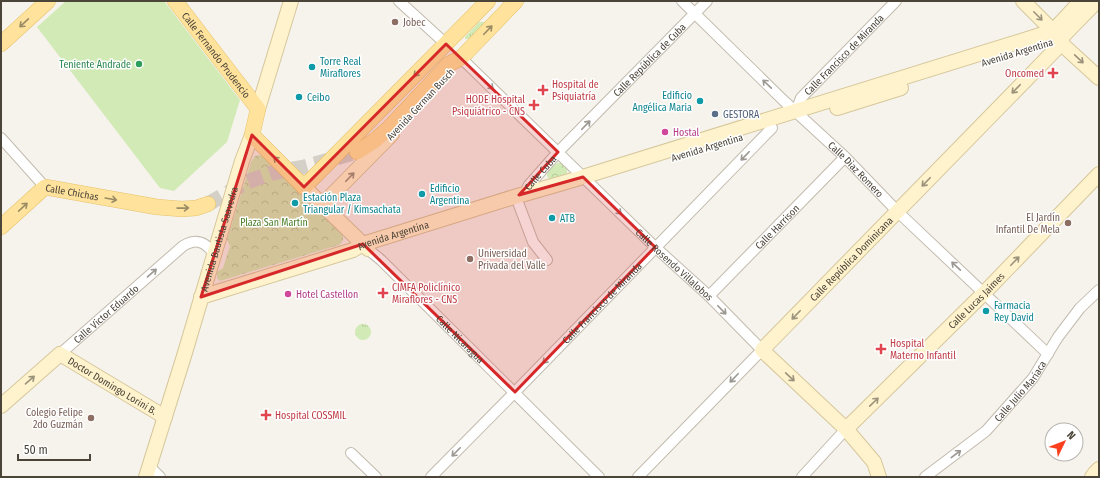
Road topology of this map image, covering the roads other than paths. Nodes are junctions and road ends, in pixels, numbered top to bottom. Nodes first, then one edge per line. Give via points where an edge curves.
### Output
1 (48, 1) edge
2 (175, 1) edge
3 (291, 1) edge
4 (400, 1) edge
5 (488, 1) edge
6 (516, 1) edge
7 (682, 1) edge
8 (707, 1) edge
9 (896, 1) edge
10 (1023, 1) edge
11 (1087, 3) edge
12 (695, 13) junction
13 (1056, 35) junction
14 (1, 44) edge
15 (446, 44) junction
16 (461, 58) junction
17 (1099, 78) edge
18 (258, 109) junction
19 (800, 114) junction
20 (770, 123) junction
21 (252, 135) junction
22 (1, 138) edge
23 (357, 152) tunnel mouth
24 (558, 152) junction
25 (845, 158) junction
26 (1099, 174) edge
27 (586, 180) junction
28 (45, 187) junction
29 (304, 187) junction
30 (522, 199) junction
31 (208, 204) tunnel mouth
32 (322, 204) junction
33 (897, 211) junction
34 (1, 227) edge
35 (655, 247) junction
36 (362, 248) junction
37 (214, 254) junction
38 (547, 260) dead end
39 (1099, 290) edge
40 (984, 293) junction
41 (709, 296) junction
42 (201, 297) junction
43 (762, 350) junction
44 (60, 354) junction
45 (1048, 354) junction
46 (515, 392) junction
47 (1, 406) edge
48 (165, 417) junction
49 (846, 429) junction
50 (351, 453) dead end
51 (148, 472) edge
52 (160, 477) edge
53 (376, 477) edge
54 (431, 477) edge
55 (599, 477) edge
56 (638, 477) edge
57 (802, 477) edge
58 (879, 477) edge
59 (925, 477) edge

1 -> 14 main road
2 - 18 main road, Calle Fernando Prudencio
3 - 18 main road, Avenida Bautista Saavedra
4 - 15 street
5 - 15 main road
16 -> 6 main road, Avenida German Busch
7 - 12 street, Calle Diaz Romero
8 - 12 street, Calle República de Cuba
9 - 19 street, Calle Francisco de Miranda via 801,98
10 -> 13 main road
11 - 13 main road, Calle República Dominicana
19 -> 12 street, Calle Diaz Romero
24 -> 12 street, Calle República de Cuba
13 -> 17 main road
13 - 19 main road, Avenida Argentina
13 -> 33 main road, Calle República Dominicana via 1056,49
15 - 16 main road
15 -> 29 main road
16 - 23 main road via 449,64 389,128
16 -> 24 street, Calle Rosendo Villalobos
32 -> 16 main road, Avenida German Busch via 391,136 454,69
18 - 21 main road, Avenida Bautista Saavedra
19 - 20 main road, Avenida Argentina
19 - 25 street, Calle Diaz Romero
20 - 27 main road, Avenida Argentina
20 -> 35 street, Calle Francisco de Miranda
29 -> 21 main road, Calle Nicaragua
21 - 37 main road, Avenida Bautista Saavedra
22 - 28 street
24 - 27 street, Calle Rosendo Villalobos
24 - 30 street, Calle Cuba via 529,184
25 - 33 street, Calle Diaz Romero
25 - 41 street, Calle Harrison
40 -> 26 main road, Calle Lucas Jaimes
27 - 30 main road, Avenida Argentina
27 -> 35 street, Calle Rosendo Villalobos
28 -> 31 main road, Calle Chichas via 157,207 182,209
34 -> 28 main road, Calle Chichas
29 - 32 main road, Calle Nicaragua
30 - 36 main road, Avenida Argentina
30 - 38 street via 533,242
32 - 36 main road, Calle Nicaragua
40 -> 33 street, Calle Diaz Romero
33 -> 43 main road, Calle República Dominicana
35 - 41 street, Calle Rosendo Villalobos
35 -> 46 street, Calle Francisco de Miranda
36 - 42 main road, Avenida Argentina
36 - 46 street, Calle Nicaragua via 381,260
37 - 42 main road, Avenida Bautista Saavedra
44 -> 37 street, Calle Victor Eduardo via 189,242 197,241 204,244
39 - 45 street, Calle Julio Mariaca via 1080,308
40 - 45 street, Calle Diaz Romero
49 -> 40 main road, Calle Lucas Jaimes
41 -> 43 street, Calle Rosendo Villalobos
42 - 48 main road, Avenida Bautista Saavedra
43 -> 49 main road, Calle Rosendo Villalobos
43 -> 56 street, Calle República Dominicana
47 -> 44 main road, Calle Victor Eduardo
44 - 48 main road, Doctor Domingo Lorini B.
59 -> 45 street, Calle Julio Mariaca via 986,431 1033,378
46 -> 54 street, Calle Francisco de Miranda
46 - 55 street, Calle Nicaragua
48 - 51 main road, Avenida Bautista Saavedra
49 - 57 street, Calle Lucas Jaimes
49 - 58 main road, Calle Rosendo Villalobos via 874,462
50 - 53 street
51 - 52 street

